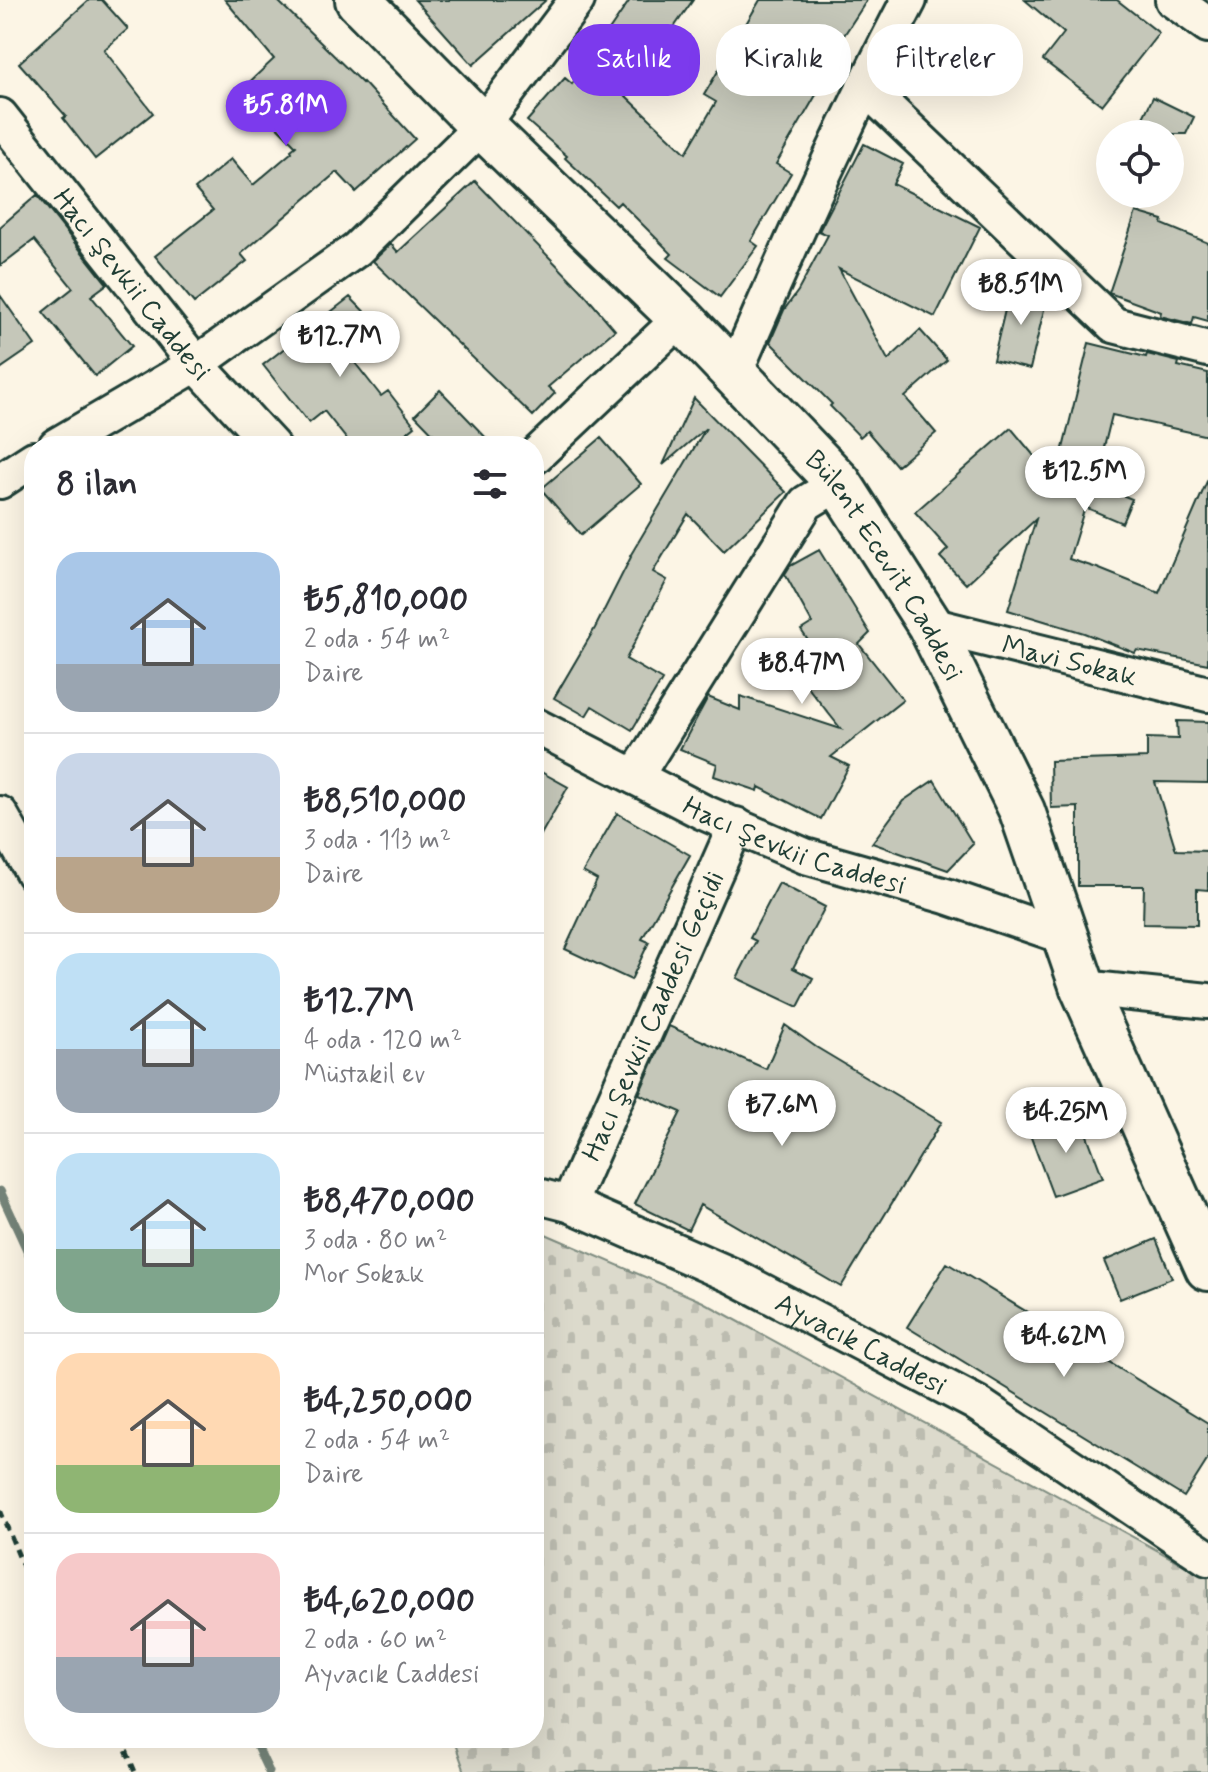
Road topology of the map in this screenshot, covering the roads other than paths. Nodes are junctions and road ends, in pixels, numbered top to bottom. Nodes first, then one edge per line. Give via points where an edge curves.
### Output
1 (358, 0) edge
2 (577, 0) edge
3 (909, 0) edge
4 (1173, 0) edge
5 (1208, 25) edge
6 (864, 86) junction
7 (0, 116) edge
8 (482, 126) junction
9 (681, 318) junction
10 (1208, 349) edge
11 (196, 364) junction
12 (734, 374) junction
13 (73, 436) edge
14 (263, 436) edge
15 (544, 448) edge
16 (24, 465) edge
17 (0, 481) edge
18 (839, 483) junction
19 (930, 625) junction
20 (1208, 694) edge
21 (544, 730) edge
22 (635, 777) junction
23 (0, 814) edge
24 (736, 825) junction
25 (24, 856) edge
26 (1066, 937) junction
27 (1083, 988) junction
28 (1208, 1001) edge
29 (544, 1198) edge
30 (569, 1204) junction
31 (1208, 1268) edge
32 (1208, 1558) edge

1 - 8 main road, Bülent Ecevit Caddesi
2 - 8 street
3 - 6 street
4 - 5 street
6 - 10 street via 1114,325
6 - 12 street
7 - 11 street, Hacı Şevkii Caddesi
8 - 9 main road, Bülent Ecevit Caddesi
8 - 11 street via 357,249
9 - 12 main road, Bülent Ecevit Caddesi
9 - 15 street
11 - 13 street
11 - 14 street, Hacı Şevkii Caddesi
12 - 18 main road, Bülent Ecevit Caddesi
16 - 17 street
18 - 19 main road, Bülent Ecevit Caddesi
18 - 22 street via 806,503
19 - 20 street, Mavi Sokak
19 - 26 main road, Bülent Ecevit Caddesi via 1022,811
21 - 22 street, Hacı Şevkii Caddesi
22 - 24 street, Hacı Şevkii Caddesi
23 - 25 street
24 - 26 street, Hacı Şevkii Caddesi via 805,856
24 - 30 street, Hacı Şevkii Caddesi Geçidi
26 - 27 main road, Bülent Ecevit Caddesi
27 - 28 street
27 - 31 main road, Bülent Ecevit Caddesi
29 - 30 street, Ayvacık Caddesi
30 - 32 street, Ayvacık Caddesi via 733,1276 976,1403

